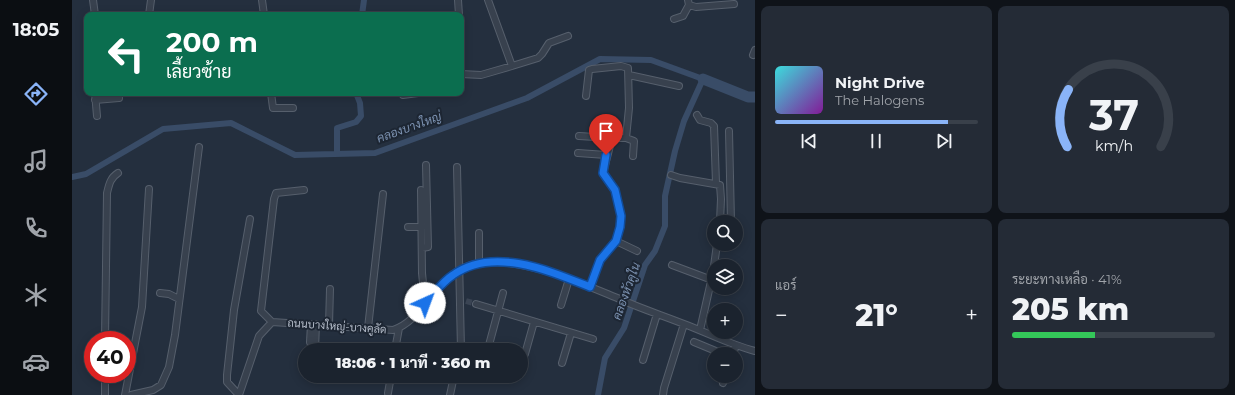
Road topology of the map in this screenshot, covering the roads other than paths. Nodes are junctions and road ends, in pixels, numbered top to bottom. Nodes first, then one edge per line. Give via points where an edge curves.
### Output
1 (93, 0) edge
2 (151, 0) edge
3 (262, 0) edge
4 (458, 0) edge
5 (488, 0) edge
6 (688, 3) edge
7 (734, 4) dead end
8 (95, 12) edge
9 (150, 12) edge
10 (264, 12) edge
11 (459, 12) edge
12 (674, 19) dead end
13 (568, 36) dead end
14 (512, 66) junction
15 (464, 74) edge
16 (629, 75) junction
17 (679, 86) dead end
18 (95, 96) edge
19 (271, 96) edge
20 (586, 96) dead end
21 (119, 98) dead end
22 (293, 108) dead end
23 (697, 115) dead end
24 (97, 116) dead end
25 (729, 131) dead end
26 (579, 136) dead end
27 (612, 138) junction
28 (626, 138) junction
29 (199, 147) dead end
30 (578, 153) dead end
31 (606, 155) junction
32 (633, 156) dead end
33 (426, 165) dead end
34 (457, 167) dead end
35 (118, 173) dead end
36 (671, 174) dead end
37 (716, 183) junction
38 (149, 189) dead end
39 (304, 190) dead end
40 (422, 190) dead end
41 (383, 194) dead end
42 (720, 215) edge
43 (731, 215) edge
44 (250, 219) dead end
45 (422, 227) junction
46 (408, 228) dead end
47 (479, 233) dead end
48 (616, 241) junction
49 (422, 248) junction
50 (637, 251) dead end
51 (479, 264) junction
52 (672, 265) dead end
53 (460, 270) junction
54 (707, 278) edge
55 (569, 279) junction
56 (590, 287) junction
57 (330, 289) dead end
58 (160, 293) dead end
59 (503, 293) dead end
60 (708, 295) edge
61 (179, 299) junction
62 (425, 303) junction
63 (476, 304) tunnel mouth
64 (562, 305) dead end
65 (498, 311) junction
66 (657, 314) junction
67 (272, 322) junction
68 (534, 322) junction
69 (313, 324) junction
70 (684, 324) junction
71 (328, 325) junction
72 (368, 328) junction
73 (399, 328) junction
74 (700, 330) junction
75 (105, 331) edge
76 (571, 333) junction
77 (593, 339) dead end
78 (310, 342) dead end
79 (694, 342) dead end
80 (314, 343) edge
81 (396, 343) edge
82 (461, 343) edge
83 (490, 343) edge
84 (528, 343) edge
85 (736, 345) joint
86 (707, 347) edge
87 (755, 351) edge
88 (643, 360) dead end
89 (562, 363) dead end
90 (105, 383) edge
91 (390, 383) edge
92 (453, 383) edge
93 (388, 393) dead end
94 (105, 395) edge
95 (125, 395) edge
96 (131, 395) edge
97 (239, 395) edge
98 (450, 395) edge
99 (663, 395) edge

1 - 8 street
2 - 9 street
3 - 10 street
4 - 11 street
5 - 14 street
6 - 7 street via 696,7
6 - 12 street via 683,16
13 - 14 street via 549,43 538,58
14 - 15 street via 481,75
16 - 17 street
16 - 20 street via 630,70 626,66 592,69 588,74
16 - 28 street
18 - 21 street
18 - 24 street
19 - 22 street via 273,108
23 - 37 street via 700,120 714,126
25 - 43 street
26 - 27 street
27 - 28 street
27 - 31 street
28 - 32 street via 635,143
29 - 61 street
30 - 31 street
31 - 48 street via 603,173 615,190 621,216
33 - 49 street via 428,247
34 - 53 street
35 - 75 street via 109,183 107,193
36 - 37 street via 680,178
37 - 42 street via 721,187
38 - 95 street via 142,307
39 - 67 street via 276,193 274,199 262,312
40 - 45 street
41 - 72 street
44 - 97 street via 234,310 227,375 227,382
45 - 46 street
45 - 49 street
47 - 51 street
48 - 50 street
48 - 56 street via 600,260
49 - 62 street
51 - 53 street, ถนนบางใหญ่-บางคูลัด
51 - 55 street, ถนนบางใหญ่-บางคูลัด via 516,264
52 - 54 street
53 - 62 street, ถนนบางใหญ่-บางคูลัด
53 - 82 street via 463,301
55 - 56 street, ถนนบางใหญ่-บางคูลัด
55 - 64 street
56 - 66 street, ถนนบางใหญ่-บางคูลัด
57 - 71 street
58 - 61 street
59 - 65 street
60 - 74 street
61 - 96 street via 175,335 165,378 161,385 153,390
62 - 73 street, ถนนบางใหญ่-บางคูลัด
63 - 65 street
65 - 68 street
65 - 83 street
66 - 70 street, ถนนบางใหญ่-บางคูลัด
66 - 88 street
67 - 69 street, ถนนบางใหญ่-บางคูลัด
67 - 97 street, ถนนบางใหญ่-บางคูลัด via 259,336
68 - 76 street
68 - 84 street
69 - 71 street, ถนนบางใหญ่-บางคูลัด
69 - 78 street
69 - 80 street
70 - 74 street, ถนนบางใหญ่-บางคูลัด
70 - 99 street
71 - 72 street, ถนนบางใหญ่-บางคูลัด
72 - 73 street, ถนนบางใหญ่-บางคูลัด
73 - 81 street
74 - 85 street, ถนนบางใหญ่-บางคูลัด
76 - 77 street
76 - 89 street
79 - 86 street
85 - 87 street, ถนนบางใหญ่-บางคูลัด
90 - 94 street
91 - 93 street
92 - 98 street

